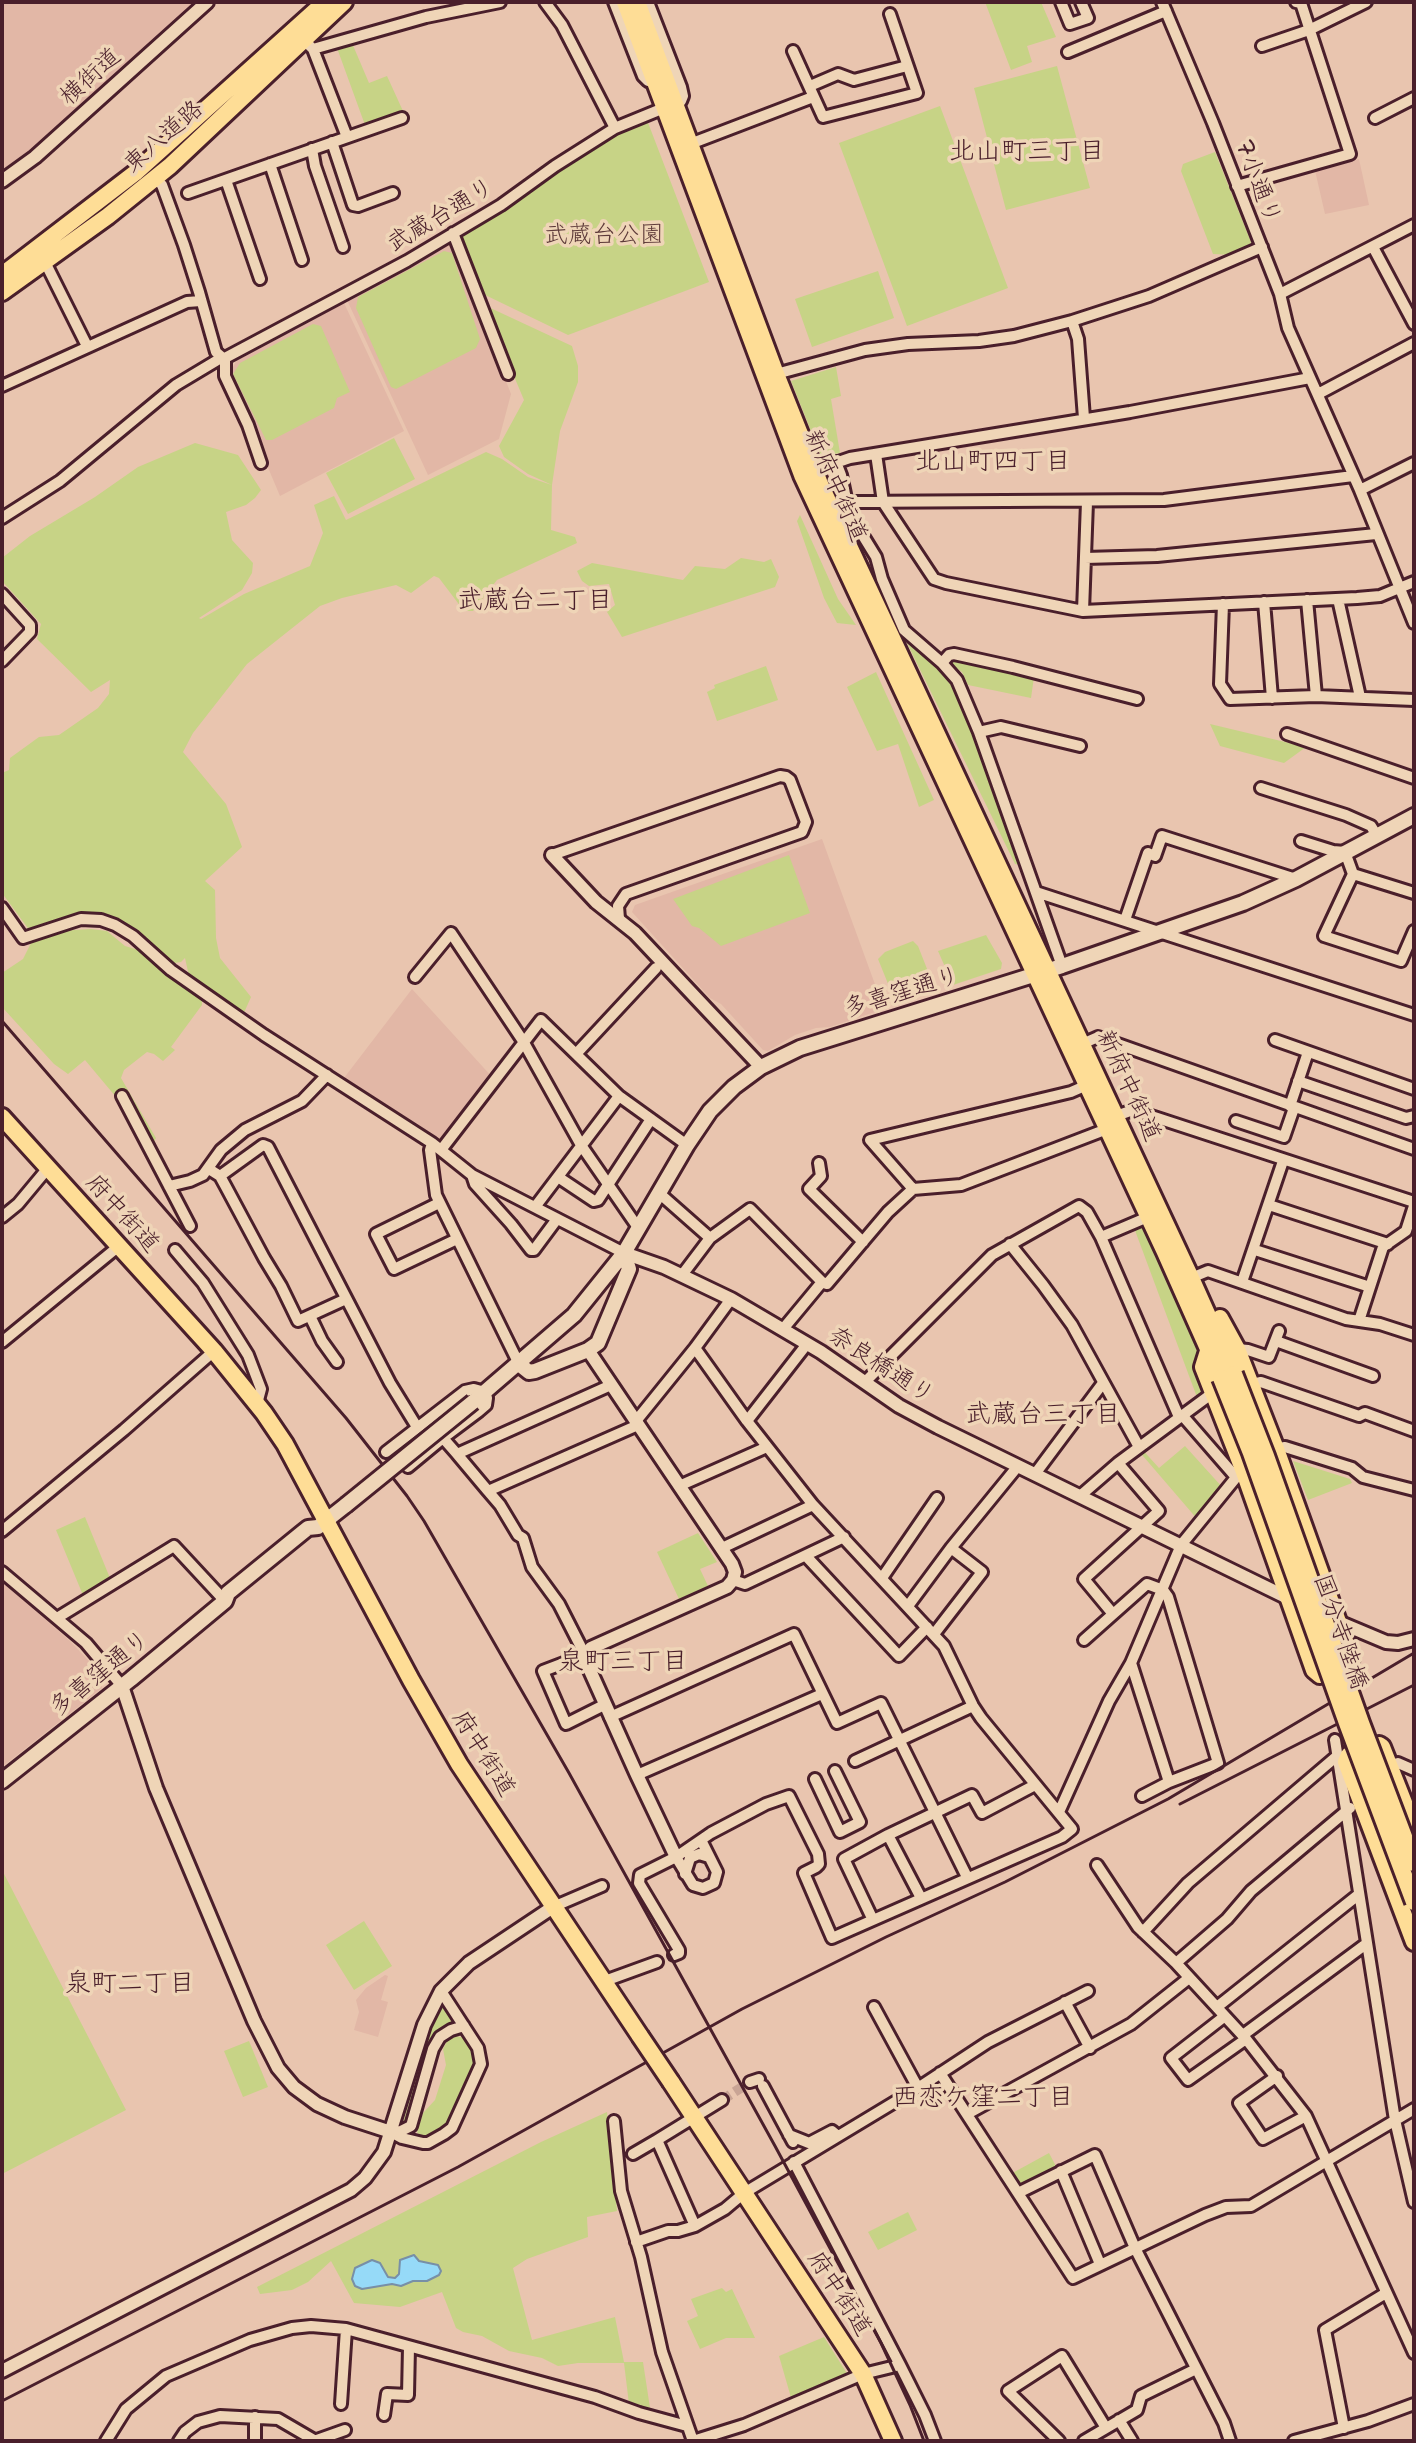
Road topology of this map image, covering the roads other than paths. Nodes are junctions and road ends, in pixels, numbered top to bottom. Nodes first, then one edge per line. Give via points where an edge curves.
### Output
1 (207, 2) edge
2 (325, 2) edge
3 (344, 2) edge
4 (500, 2) edge
5 (545, 2) edge
6 (614, 2) edge
7 (625, 2) edge
8 (637, 2) edge
9 (648, 2) edge
10 (1061, 2) edge
11 (1081, 2) edge
12 (1296, 2) edge
13 (1366, 2) edge
14 (1164, 6) edge
15 (890, 14) dead end
16 (1309, 30) junction
17 (308, 44) junction
18 (1262, 46) dead end
19 (793, 51) dead end
20 (1068, 52) dead end
21 (907, 66) junction
22 (653, 80) junction
23 (812, 92) junction
24 (1414, 98) edge
25 (238, 102) junction
26 (669, 106) junction
27 (402, 118) dead end
28 (1375, 118) dead end
29 (615, 128) junction
30 (347, 137) junction
31 (332, 142) junction
32 (168, 144) junction
33 (690, 144) junction
34 (312, 149) junction
35 (270, 164) junction
36 (155, 178) junction
37 (226, 180) junction
38 (2, 181) edge
39 (1237, 186) junction
40 (137, 193) junction
41 (188, 193) dead end
42 (393, 193) dead end
43 (1414, 225) edge
44 (60, 232) junction
45 (453, 233) junction
46 (343, 247) dead end
47 (1262, 247) junction
48 (1373, 247) junction
49 (302, 260) dead end
50 (45, 262) junction
51 (2, 275) edge
52 (260, 279) dead end
53 (2, 292) edge
54 (1280, 294) junction
55 (201, 301) junction
56 (1072, 321) junction
57 (1414, 324) edge
58 (1414, 343) edge
59 (87, 346) junction
60 (223, 358) junction
61 (508, 374) dead end
62 (776, 374) junction
63 (1310, 378) junction
64 (2, 386) edge
65 (1318, 394) junction
66 (1084, 418) junction
67 (876, 454) junction
68 (836, 462) junction
69 (261, 463) dead end
70 (1414, 463) edge
71 (808, 472) junction
72 (1353, 476) junction
73 (1360, 490) junction
74 (846, 502) junction
75 (883, 502) junction
76 (1087, 502) junction
77 (2, 518) edge
78 (1376, 534) junction
79 (1085, 558) junction
80 (1414, 582) edge
81 (1399, 590) junction
82 (2, 594) edge
83 (1338, 599) junction
84 (1307, 600) junction
85 (1264, 602) junction
86 (1223, 604) junction
87 (1083, 611) junction
88 (1414, 623) edge
89 (2, 661) edge
90 (942, 663) junction
91 (1316, 696) junction
92 (1360, 697) junction
93 (1272, 698) junction
94 (1137, 699) dead end
95 (1414, 700) edge
96 (979, 732) junction
97 (1287, 734) dead end
98 (1080, 746) dead end
99 (1414, 778) edge
100 (1261, 788) dead end
101 (1410, 821) edge
102 (1377, 836) junction
103 (1301, 841) dead end
104 (573, 847) junction
105 (1345, 852) junction
106 (552, 855) joint
107 (567, 871) junction
108 (1353, 874) junction
109 (1296, 879) junction
110 (1036, 892) junction
111 (1414, 893) edge
112 (626, 894) junction
113 (598, 904) junction
114 (2, 908) edge
115 (619, 919) junction
116 (1125, 920) junction
117 (1414, 931) edge
118 (1160, 932) junction
119 (656, 968) dead end
120 (1048, 970) junction
121 (415, 977) dead end
122 (1414, 1015) edge
123 (1275, 1040) dead end
124 (523, 1041) junction
125 (1082, 1044) junction
126 (1308, 1052) junction
127 (576, 1054) junction
128 (761, 1067) junction
129 (327, 1075) junction
130 (1298, 1081) junction
131 (1087, 1085) junction
132 (1414, 1089) edge
133 (122, 1096) dead end
134 (619, 1096) junction
135 (1292, 1107) junction
136 (1414, 1116) edge
137 (2, 1117) edge
138 (651, 1119) junction
139 (1236, 1121) dead end
140 (1111, 1122) junction
141 (581, 1145) junction
142 (687, 1145) junction
143 (437, 1147) junction
144 (1414, 1149) edge
145 (1283, 1161) junction
146 (819, 1163) dead end
147 (48, 1168) junction
148 (209, 1169) junction
149 (472, 1175) junction
150 (220, 1176) junction
151 (558, 1177) junction
152 (608, 1184) junction
153 (169, 1186) junction
154 (913, 1189) junction
155 (659, 1193) junction
156 (439, 1203) junction
157 (1414, 1204) edge
158 (1269, 1205) junction
159 (535, 1207) junction
160 (2, 1217) edge
161 (1148, 1217) junction
162 (557, 1219) junction
163 (190, 1226) dead end
164 (639, 1229) junction
165 (1101, 1237) junction
166 (710, 1238) junction
167 (457, 1239) junction
168 (863, 1242) junction
169 (1010, 1244) junction
170 (1388, 1244) junction
171 (119, 1246) junction
172 (175, 1250) dead end
173 (1255, 1250) junction
174 (624, 1253) junction
175 (682, 1275) junction
176 (1191, 1278) junction
177 (822, 1282) junction
178 (1242, 1282) junction
179 (1370, 1287) junction
180 (346, 1299) junction
181 (731, 1299) junction
182 (310, 1316) junction
183 (1359, 1321) junction
184 (783, 1329) junction
185 (1414, 1335) edge
186 (2, 1342) edge
187 (807, 1344) junction
188 (695, 1348) junction
189 (1237, 1349) junction
190 (588, 1350) junction
191 (214, 1351) junction
192 (337, 1362) dead end
193 (519, 1364) junction
194 (1373, 1376) dead end
195 (1223, 1381) junction
196 (865, 1382) junction
197 (1103, 1383) junction
198 (1252, 1384) junction
199 (611, 1385) junction
200 (479, 1397) junction
201 (257, 1404) junction
202 (1181, 1416) junction
203 (747, 1421) junction
204 (637, 1423) junction
205 (417, 1427) junction
206 (1414, 1431) edge
207 (407, 1436) junction
208 (443, 1438) junction
209 (767, 1447) junction
210 (1139, 1447) junction
211 (1276, 1449) junction
212 (386, 1452) dead end
213 (457, 1454) junction
214 (423, 1455) junction
215 (1118, 1463) junction
216 (1018, 1466) junction
217 (408, 1467) dead end
218 (1239, 1472) junction
219 (1035, 1474) junction
220 (679, 1486) junction
221 (1414, 1490) edge
222 (488, 1491) junction
223 (1080, 1496) junction
224 (937, 1498) dead end
225 (813, 1505) junction
226 (322, 1524) junction
227 (1141, 1526) junction
228 (2, 1531) edge
229 (844, 1537) junction
230 (1181, 1545) junction
231 (722, 1548) junction
232 (951, 1548) junction
233 (806, 1556) junction
234 (2, 1572) edge
235 (882, 1578) junction
236 (733, 1580) junction
237 (1163, 1590) junction
238 (1289, 1599) junction
239 (225, 1601) junction
240 (908, 1606) junction
241 (1113, 1614) junction
242 (57, 1618) junction
243 (1338, 1622) junction
244 (930, 1631) junction
245 (1414, 1639) edge
246 (1084, 1640) dead end
247 (585, 1655) junction
248 (1131, 1663) junction
249 (122, 1686) junction
250 (822, 1694) junction
251 (973, 1706) junction
252 (607, 1711) junction
253 (1335, 1740) dead end
254 (899, 1741) junction
255 (1337, 1756) junction
256 (855, 1761) dead end
257 (1390, 1765) junction
258 (1414, 1770) edge
259 (835, 1771) dead end
260 (637, 1775) junction
261 (815, 1779) dead end
262 (2, 1781) edge
263 (1169, 1782) junction
264 (1035, 1785) junction
265 (1142, 1796) dead end
266 (1362, 1802) junction
267 (1345, 1810) junction
268 (1059, 1812) junction
269 (935, 1814) junction
270 (1414, 1828) edge
271 (888, 1835) junction
272 (701, 1840) junction
273 (676, 1857) junction
274 (709, 1857) junction
275 (1414, 1863) edge
276 (1097, 1865) dead end
277 (685, 1874) junction
278 (967, 1877) junction
279 (602, 1886) dead end
280 (1358, 1895) junction
281 (921, 1898) junction
282 (1414, 1902) edge
283 (553, 1907) junction
284 (872, 1918) junction
285 (1143, 1932) junction
286 (1414, 1942) edge
287 (1366, 1944) junction
288 (674, 1955) dead end
289 (657, 1962) dead end
290 (1176, 1963) junction
291 (1189, 1978) junction
292 (602, 1982) junction
293 (441, 1991) junction
294 (1088, 1991) dead end
295 (1065, 2002) junction
296 (874, 2007) dead end
297 (1221, 2012) junction
298 (464, 2026) junction
299 (1244, 2037) junction
300 (1090, 2048) junction
301 (940, 2073) junction
302 (1277, 2076) junction
303 (757, 2082) dead end
304 (918, 2088) junction
305 (722, 2100) tunnel mouth
306 (1414, 2109) edge
307 (967, 2114) junction
308 (1306, 2116) junction
309 (694, 2117) junction
310 (1395, 2120) junction
311 (614, 2121) dead end
312 (411, 2126) junction
313 (391, 2132) junction
314 (838, 2136) junction
315 (657, 2140) junction
316 (418, 2142) junction
317 (633, 2154) dead end
318 (1327, 2160) junction
319 (794, 2162) junction
320 (1061, 2171) junction
321 (744, 2193) junction
322 (1018, 2193) junction
323 (1414, 2202) edge
324 (695, 2226) junction
325 (636, 2242) junction
326 (1135, 2248) junction
327 (1100, 2264) junction
328 (1386, 2293) junction
329 (346, 2329) junction
330 (409, 2347) junction
331 (1414, 2353) edge
332 (900, 2365) junction
333 (1196, 2369) junction
334 (2, 2371) edge
335 (863, 2374) junction
336 (341, 2404) dead end
337 (1414, 2404) edge
338 (384, 2415) dead end
339 (255, 2417) junction
340 (1119, 2420) junction
341 (687, 2426) junction
342 (1106, 2428) junction
343 (1344, 2428) junction
344 (345, 2430) dead end
345 (106, 2441) edge
346 (179, 2441) edge
347 (255, 2441) edge
348 (314, 2441) edge
349 (693, 2441) edge
350 (893, 2441) edge
351 (935, 2441) edge
352 (1059, 2441) edge
353 (1084, 2441) edge
354 (1132, 2441) edge
355 (1230, 2441) edge
356 (1294, 2441) edge

1 - 38 street, 横街道
2 - 32 main road, 東八道路
3 - 17 main road, 東八道路
4 - 17 street
5 - 29 street
6 - 22 street via 643,76
7 - 22 main road, 新府中街道
8 - 26 main road, 新府中街道
9 - 26 street via 683,96
10 - 11 street via 1070,24 1088,18
12 - 16 street via 1301,3
13 - 16 street
14 - 20 street
14 - 39 street, 7小通り
15 - 21 street
16 - 18 street
16 - 39 street via 1350,154
17 - 25 main road, 東八道路
17 - 30 street
19 - 23 street
21 - 23 street via 854,80 838,74
21 - 23 street via 917,93 823,117
22 - 26 main road, 新府中街道
23 - 33 street
24 - 28 street
25 - 32 main road via 174,154 166,151
25 - 36 main road, 東八道路
26 - 29 street, 武蔵台通り
26 - 33 main road, 新府中街道
26 - 71 main road, 新府中街道
27 - 30 street
29 - 45 street, 武蔵台通り
30 - 31 street
31 - 34 street
31 - 42 street via 353,205
32 - 44 main road, 東八道路
33 - 62 main road, 新府中街道
34 - 35 street
34 - 46 street
35 - 37 street
35 - 49 street
36 - 40 main road, 東八道路
36 - 55 street via 162,185
37 - 41 street
37 - 52 street
39 - 47 street, 7小通り
40 - 44 main road via 139,186 131,184
40 - 50 main road, 東八道路
43 - 48 street
44 - 51 main road, 東八道路
45 - 60 street, 武蔵台通り
45 - 61 street
47 - 54 street, 7小通り
47 - 56 street via 1149,296
48 - 54 street
48 - 57 street
50 - 53 main road, 東八道路
50 - 59 street
54 - 63 street, 7小通り
55 - 59 street via 187,302
55 - 60 street via 216,352
56 - 62 street via 979,341 865,350
56 - 66 street
58 - 65 street
59 - 64 street
60 - 69 street via 225,376
60 - 77 street, 武蔵台通り via 176,385 60,481
62 - 71 main road, 新府中街道
63 - 65 street, 7小通り
63 - 66 street
65 - 72 street, 7小通り
66 - 67 street
67 - 68 street
67 - 75 street
68 - 71 street
68 - 74 street
70 - 73 street
71 - 120 main road, 新府中街道
71 - 120 main road, 新府中街道 via 976,821 1036,963
72 - 73 street, 7小通り
72 - 76 street via 1164,500
73 - 78 street, 7小通り
74 - 75 street
74 - 90 street via 876,557 904,630
75 - 76 street
75 - 87 street via 934,579
76 - 79 street
78 - 79 street
78 - 81 street, 7小通り
79 - 87 street
80 - 81 street
81 - 83 street
81 - 88 street, 7小通り
82 - 89 street via 30,625 30,632
83 - 84 street
83 - 92 street
84 - 85 street
84 - 91 street
85 - 86 street
85 - 93 street
86 - 87 street
86 - 93 street via 1220,684 1230,699
90 - 94 street via 954,654
90 - 96 street via 957,680
91 - 92 street
91 - 93 street
92 - 95 street
96 - 98 street via 1001,727
96 - 110 street
97 - 99 street
100 - 102 street via 1346,815 1371,826
101 - 102 main road, 多喜窪通り
102 - 105 main road, 多喜窪通り
103 - 105 street
104 - 106 street
104 - 107 street
104 - 112 street via 780,776 790,780 806,822 802,832
105 - 108 street
105 - 109 main road, 多喜窪通り
106 - 107 street
107 - 113 street
108 - 111 street
108 - 117 street via 1324,936 1401,961
109 - 116 street via 1162,836 1155,856 1148,853
109 - 118 main road, 多喜窪通り
110 - 116 street
110 - 120 street
112 - 113 street
112 - 115 street via 618,906
113 - 115 street
114 - 129 street via 23,938 81,919 115,925 171,970
115 - 128 street
116 - 118 street
118 - 120 main road, 多喜窪通り
118 - 122 street
119 - 127 street
120 - 125 main road, 新府中街道
120 - 128 main road, 多喜窪通り via 800,1048
120 - 131 main road, 新府中街道
121 - 124 street via 451,933
123 - 126 street
124 - 127 street via 541,1020
124 - 141 street
124 - 143 street
125 - 135 street via 1098,1037
125 - 140 main road, 新府中街道
126 - 130 street
126 - 132 street
127 - 134 street
128 - 142 main road, 多喜窪通り via 723,1097
129 - 143 street
129 - 148 street via 302,1101 245,1130 221,1150
130 - 135 street
130 - 136 street via 1406,1118
131 - 140 main road, 新府中街道
131 - 154 street via 870,1140
133 - 153 street
134 - 138 street
134 - 141 street
135 - 139 street via 1284,1137
135 - 144 street
137 - 147 main road, 府中街道
138 - 142 street
138 - 152 street
140 - 145 street via 1133,1110
140 - 154 street via 961,1185
140 - 161 main road, 新府中街道
140 - 176 main road, 新府中街道
141 - 151 street
141 - 152 street
142 - 155 main road, 多喜窪通り
143 - 149 street
143 - 156 street via 432,1165
145 - 157 street
145 - 158 street
146 - 168 street via 821,1176 809,1189
147 - 160 street
147 - 171 main road, 府中街道
148 - 150 street
148 - 153 street
149 - 159 street
149 - 162 street via 531,1250
150 - 180 street via 263,1145 268,1147
150 - 182 street via 298,1321
151 - 152 street via 594,1201
151 - 159 street
152 - 164 street
153 - 163 street
154 - 168 street
155 - 164 main road, 多喜窪通り
155 - 166 street
156 - 167 street
156 - 167 street via 376,1234 394,1269
157 - 170 street via 1406,1231
158 - 170 street
158 - 173 street
159 - 162 street
161 - 165 street
161 - 195 main road, 新府中街道
162 - 174 street
164 - 174 main road, 多喜窪通り
165 - 169 street via 1079,1206
165 - 202 street
166 - 175 street
166 - 177 street via 750,1209
167 - 193 street
168 - 177 street via 827,1284
169 - 196 street via 992,1255
169 - 197 street via 1072,1325
170 - 179 street
171 - 186 street
171 - 191 main road, 府中街道
172 - 201 street via 203,1283 248,1355 261,1389
173 - 178 street
173 - 179 street
174 - 175 street, 奈良橋通り
174 - 190 main road via 629,1269 603,1335
174 - 193 main road, 多喜窪通り via 574,1315
175 - 181 street, 奈良橋通り
176 - 178 street via 1208,1271
176 - 189 main road
176 - 195 main road, 新府中街道
177 - 184 street
178 - 183 street
179 - 183 street
180 - 182 street
180 - 205 street
181 - 184 street, 奈良橋通り
181 - 188 street
182 - 192 street
183 - 185 street
184 - 187 street, 奈良橋通り
187 - 196 street, 奈良橋通り
187 - 203 street
188 - 203 street
188 - 204 street
189 - 194 street via 1269,1357 1278,1336
189 - 198 main road
190 - 193 main road via 535,1371
190 - 199 street
191 - 201 main road, 府中街道
191 - 228 street
193 - 200 main road, 多喜窪通り
195 - 202 street
195 - 218 main road
195 - 275 main road, 国分寺陸橋, bridge via 1266,1456
195 - 282 main road, 国分寺陸橋, bridge
196 - 216 street, 奈良橋通り via 925,1420
197 - 210 street
197 - 219 street
198 - 206 street via 1261,1382
198 - 211 main road
199 - 204 street
199 - 213 street
200 - 205 street via 474,1389 458,1394
200 - 208 street via 487,1398 486,1405
200 - 226 main road, 多喜窪通り, bridge
201 - 226 main road, 府中街道 via 285,1444
202 - 210 street
202 - 218 street
203 - 209 street
204 - 220 street
204 - 222 street
205 - 207 street
207 - 212 street
207 - 214 street
208 - 213 street
208 - 214 street
209 - 220 street
209 - 225 street
210 - 215 street
211 - 221 street via 1285,1447
211 - 243 main road
213 - 222 street
214 - 217 street
215 - 223 street
215 - 227 street via 1159,1511
216 - 219 street, 奈良橋通り
216 - 232 street
218 - 230 street
218 - 238 main road
219 - 223 street, 奈良橋通り
220 - 231 street
222 - 247 street via 523,1538 532,1567 559,1604
223 - 227 street, 奈良橋通り
224 - 235 street
225 - 229 street
225 - 231 street
226 - 239 main road, 多喜窪通り via 308,1528 228,1593
226 - 283 main road, 府中街道 via 444,1739
227 - 230 street, 奈良橋通り
227 - 241 street via 1084,1579
229 - 233 street
229 - 235 street
230 - 237 street
230 - 238 street, 奈良橋通り
231 - 236 street via 735,1572
232 - 240 street
232 - 244 street via 982,1572
233 - 236 street via 745,1584
233 - 244 street via 899,1656
234 - 242 street
235 - 240 street
236 - 247 street
237 - 241 street via 1147,1584
237 - 248 street
237 - 263 street via 1218,1763
238 - 243 street, 奈良橋通り
238 - 243 main road via 1317,1674 1351,1662
239 - 242 street via 174,1546
239 - 249 main road, 多喜窪通り
240 - 244 street
241 - 246 street
242 - 249 street
243 - 245 street, 奈良橋通り via 1386,1642
244 - 251 street via 944,1646
247 - 252 street
247 - 252 street via 543,1671 566,1724
248 - 263 street
248 - 268 street
249 - 262 main road, 多喜窪通り
249 - 313 street via 156,1788 278,2068 328,2111
250 - 252 street via 794,1634
250 - 254 street via 837,1723 881,1703
250 - 260 street
251 - 254 street
251 - 264 street
252 - 260 street
253 - 255 street
254 - 256 street
254 - 269 street
255 - 267 street
255 - 285 street via 1188,1883
257 - 258 street
257 - 266 main road via 1379,1745 1349,1755
257 - 270 main road
259 - 261 street via 860,1822 840,1832
260 - 273 street
263 - 265 street
264 - 268 street
264 - 269 street via 982,1813 972,1795
266 - 267 street
266 - 286 main road
267 - 280 street
267 - 290 street
268 - 278 street via 1072,1829 1069,1833
269 - 271 street
269 - 278 street
271 - 281 street
271 - 284 street via 844,1859
272 - 273 street
272 - 274 street
272 - 284 street via 789,1796 818,1854 819,1864 804,1873 832,1938
273 - 277 street
273 - 288 street via 638,1879 679,1950
274 - 277 street via 690,1858
274 - 277 street via 717,1872 714,1883 698,1887
276 - 285 street
278 - 281 street
279 - 283 street
280 - 287 street
280 - 297 street
281 - 284 street
283 - 292 main road, 府中街道
283 - 293 street via 469,1963
285 - 290 street
287 - 299 street
287 - 310 street
289 - 292 street
290 - 291 street
291 - 297 street
291 - 300 street via 1131,2024
292 - 309 main road, 府中街道, bridge
293 - 298 street
293 - 313 street via 424,2025
294 - 295 street
295 - 300 street
295 - 301 street
296 - 304 street
297 - 299 street
297 - 299 street via 1171,2058 1188,2080
298 - 312 street via 436,2044
298 - 316 street via 481,2064 452,2128 428,2143
299 - 302 street
300 - 307 street
301 - 304 street
301 - 307 street
302 - 308 street
302 - 308 street via 1239,2103 1263,2139
303 - 314 street via 791,2139 809,2143 832,2131
304 - 314 street
305 - 309 street
306 - 310 street
307 - 322 street
308 - 318 street
309 - 315 street
309 - 321 main road, 府中街道
310 - 318 street
310 - 323 street
311 - 325 street via 621,2191
312 - 313 street
312 - 316 street
313 - 316 street
313 - 334 street via 370,2172 336,2200
314 - 319 street
315 - 317 street
315 - 324 street
318 - 326 street via 1251,2206 1226,2207
318 - 328 street
319 - 321 street
319 - 332 street
320 - 322 street
320 - 326 street via 1095,2155
320 - 327 street
321 - 324 street
321 - 335 main road, 府中街道
322 - 327 street via 1073,2278
324 - 325 street
325 - 341 street via 662,2352
326 - 327 street
326 - 333 street
328 - 331 street
328 - 343 street via 1325,2330
329 - 330 street
329 - 336 street
329 - 345 street via 292,2328 166,2376 126,2409
330 - 338 street via 408,2395 387,2394
330 - 341 street
332 - 335 street
332 - 351 street
333 - 340 street via 1141,2396 1137,2410
333 - 355 street
335 - 349 street
335 - 350 main road, 府中街道
337 - 343 street
339 - 346 street via 212,2417 198,2422
339 - 347 street
339 - 348 street via 278,2419
340 - 342 street
340 - 354 street
341 - 349 street
342 - 352 street via 1062,2356 1008,2391
342 - 353 street
343 - 356 street
344 - 348 street

